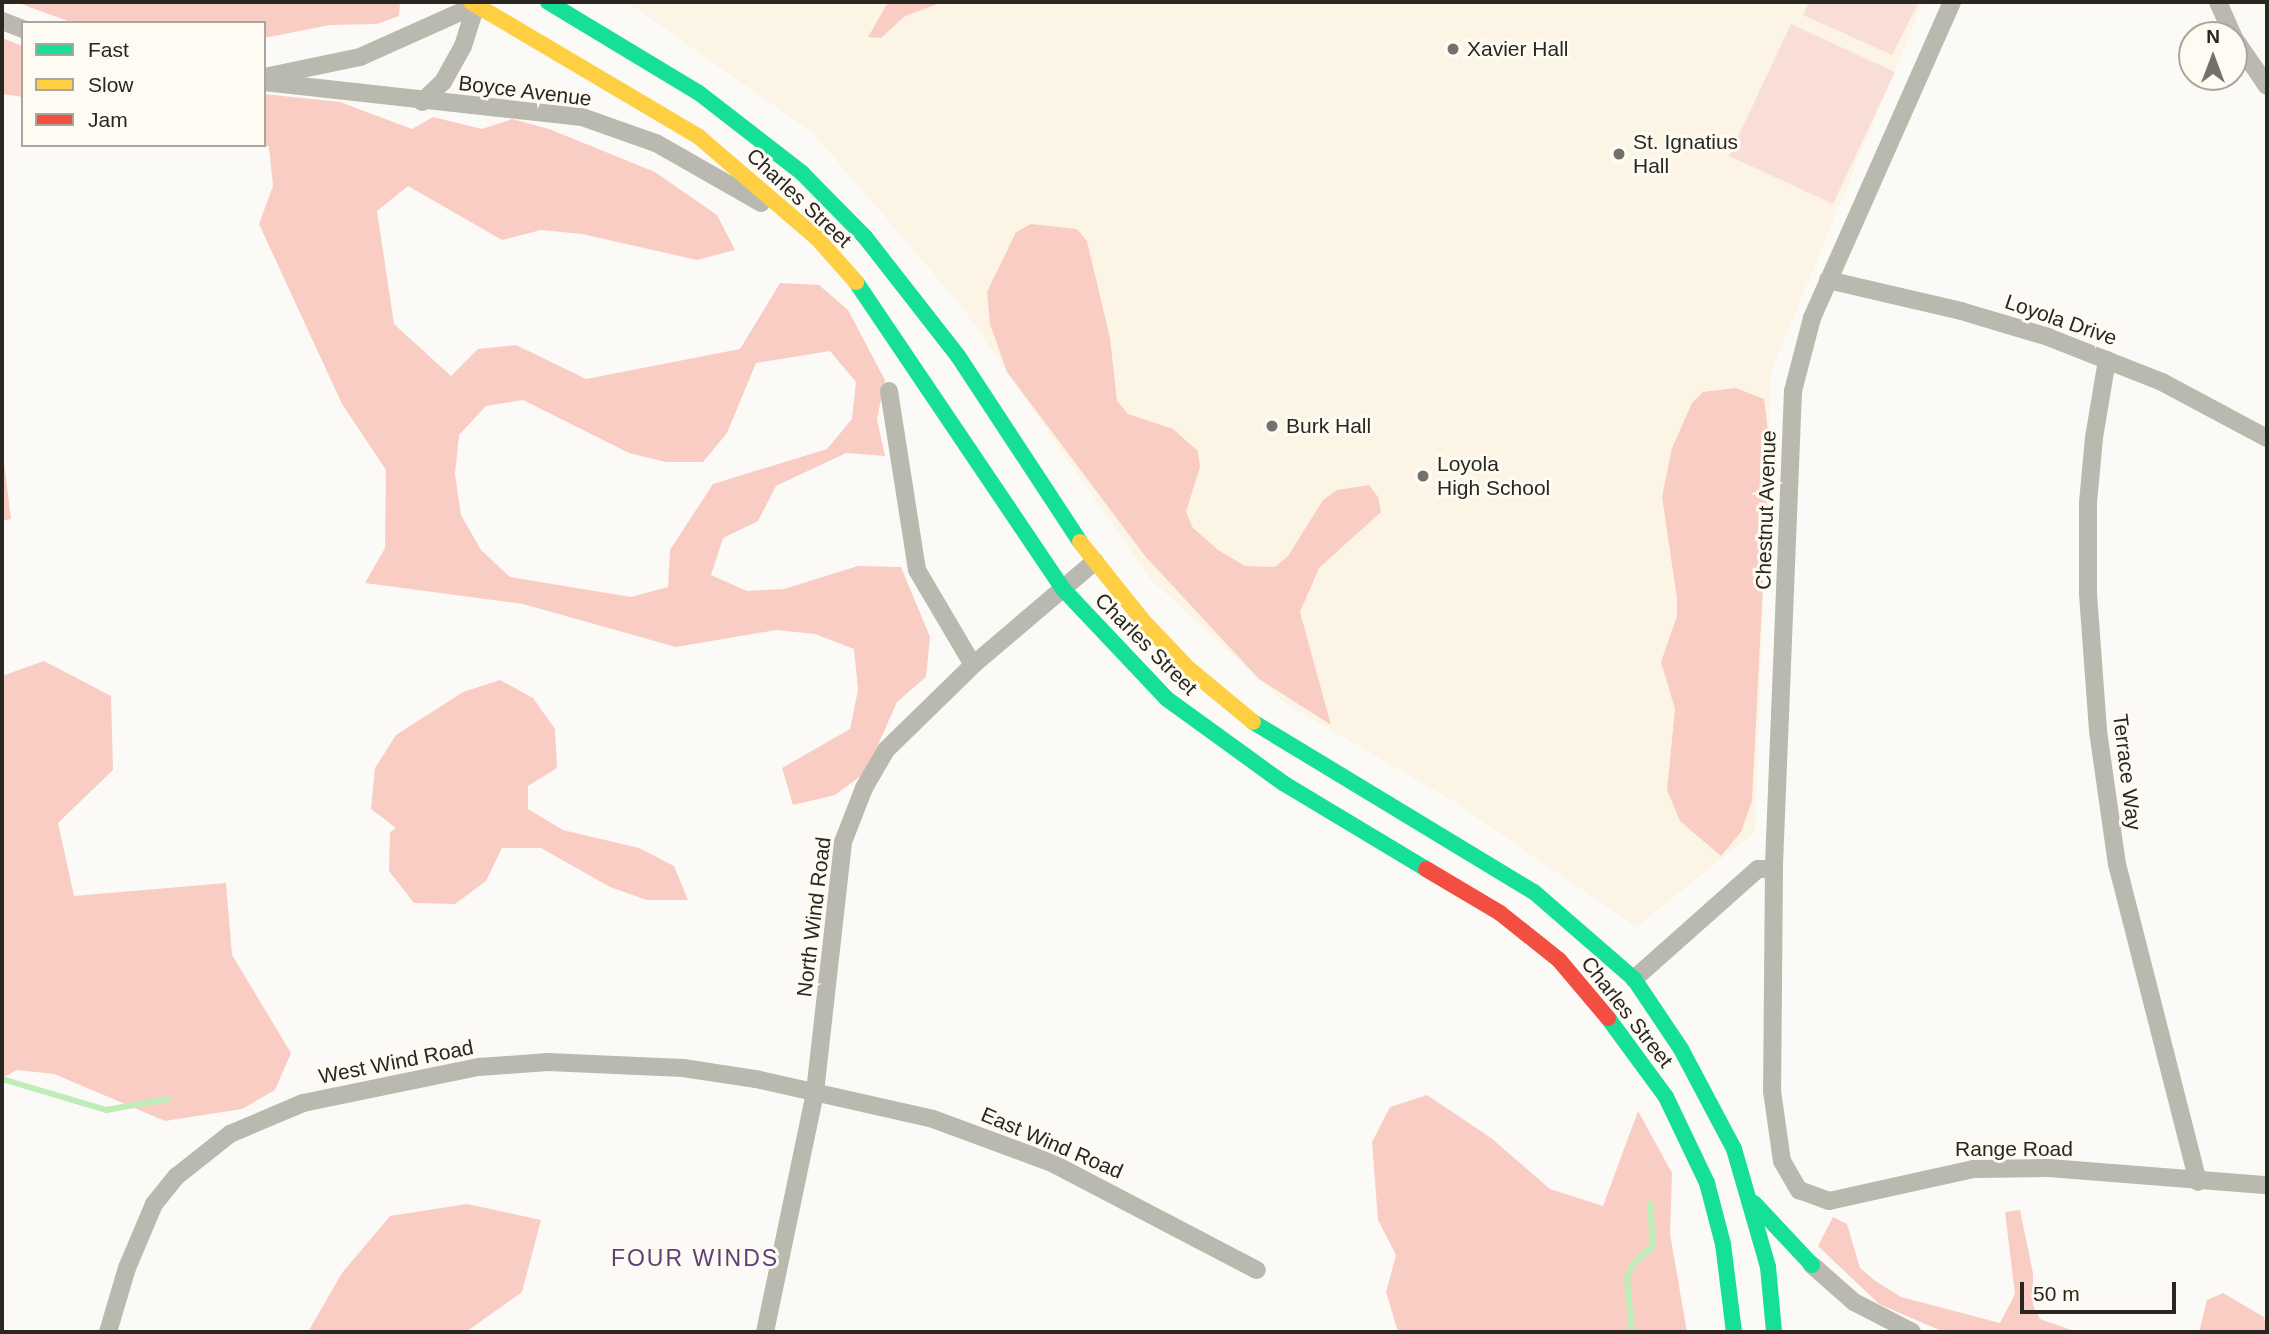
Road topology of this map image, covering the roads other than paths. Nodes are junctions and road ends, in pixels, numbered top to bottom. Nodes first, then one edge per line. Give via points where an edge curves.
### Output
1 (548, 2) edge
2 (1952, 2) edge
3 (2218, 2) edge
4 (474, 3) edge
5 (2227, 21) edge
6 (2, 22) edge
7 (21, 28) edge
8 (2248, 57) edge
9 (266, 80) edge
10 (266, 80) edge
11 (2267, 86) edge
12 (422, 102) junction
13 (806, 229) junction
14 (1828, 280) junction
15 (2108, 360) junction
16 (889, 391) dead end
17 (2267, 438) edge
18 (1096, 561) junction
19 (1063, 589) junction
20 (973, 665) junction
21 (1407, 857) junction
22 (1774, 869) junction
23 (1579, 956) dead end
24 (1601, 975) dead end
25 (1634, 979) junction
26 (815, 1092) junction
27 (2198, 1182) junction
28 (1707, 1183) junction
29 (2267, 1185) edge
30 (1751, 1200) junction
31 (1812, 1265) junction
32 (1768, 1266) junction
33 (1257, 1270) dead end
34 (108, 1332) edge
35 (765, 1332) edge
36 (1734, 1332) edge
37 (1774, 1332) edge
38 (1912, 1332) edge

1 - 18 main road, Charles Street via 707,99 802,173 865,237 958,356
2 - 14 street, Chestnut Avenue
3 - 5 street
4 - 9 street, Boyce Avenue via 360,57
4 - 12 street, Boyce Avenue via 463,46 443,82
4 - 13 main road, Charles Street via 699,137
6 - 7 street
8 - 11 street
10 - 12 street, Boyce Avenue
12 - 13 street, Boyce Avenue via 582,117 656,143
13 - 19 main road, Charles Street via 855,280 913,361
14 - 15 street, Loyola Drive via 1999,322
14 - 22 street, Chestnut Avenue via 1800,352 1793,391
15 - 17 street, Loyola Drive via 2162,382
15 - 27 street, Terrace Way via 2088,503 2088,594 2098,731 2117,864
16 - 20 street via 917,570
18 - 19 street, North Wind Road
18 - 25 main road, Charles Street via 1144,623 1241,714 1534,892
19 - 20 street, North Wind Road
19 - 21 main road, Charles Street via 1140,673 1199,726
20 - 26 street, North Wind Road via 886,750 852,816 843,842
21 - 23 main road via 1462,868 1539,921
21 - 28 main road, Charles Street via 1468,891 1530,935 1586,988 1666,1097
22 - 25 street via 1758,869
22 - 27 street, Range Road via 1772,1091 1782,1161 1798,1190 1812,1198 1849,1199 1935,1174 1973,1169 2049,1168
24 - 25 main road
25 - 28 main road via 1634,1007 1681,1084
25 - 30 main road, Charles Street via 1710,1099
26 - 33 street, East Wind Road via 933,1119 1052,1163
26 - 34 street, West Wind Road via 683,1068 548,1062 479,1068 303,1103 230,1134 177,1176 154,1204 138,1238
26 - 35 street, North Wind Road
27 - 29 street, Range Road
28 - 36 main road, Charles Street via 1726,1256
30 - 31 main road
30 - 32 main road, Charles Street
31 - 32 main road
31 - 38 street via 1854,1302
32 - 37 main road, Charles Street

